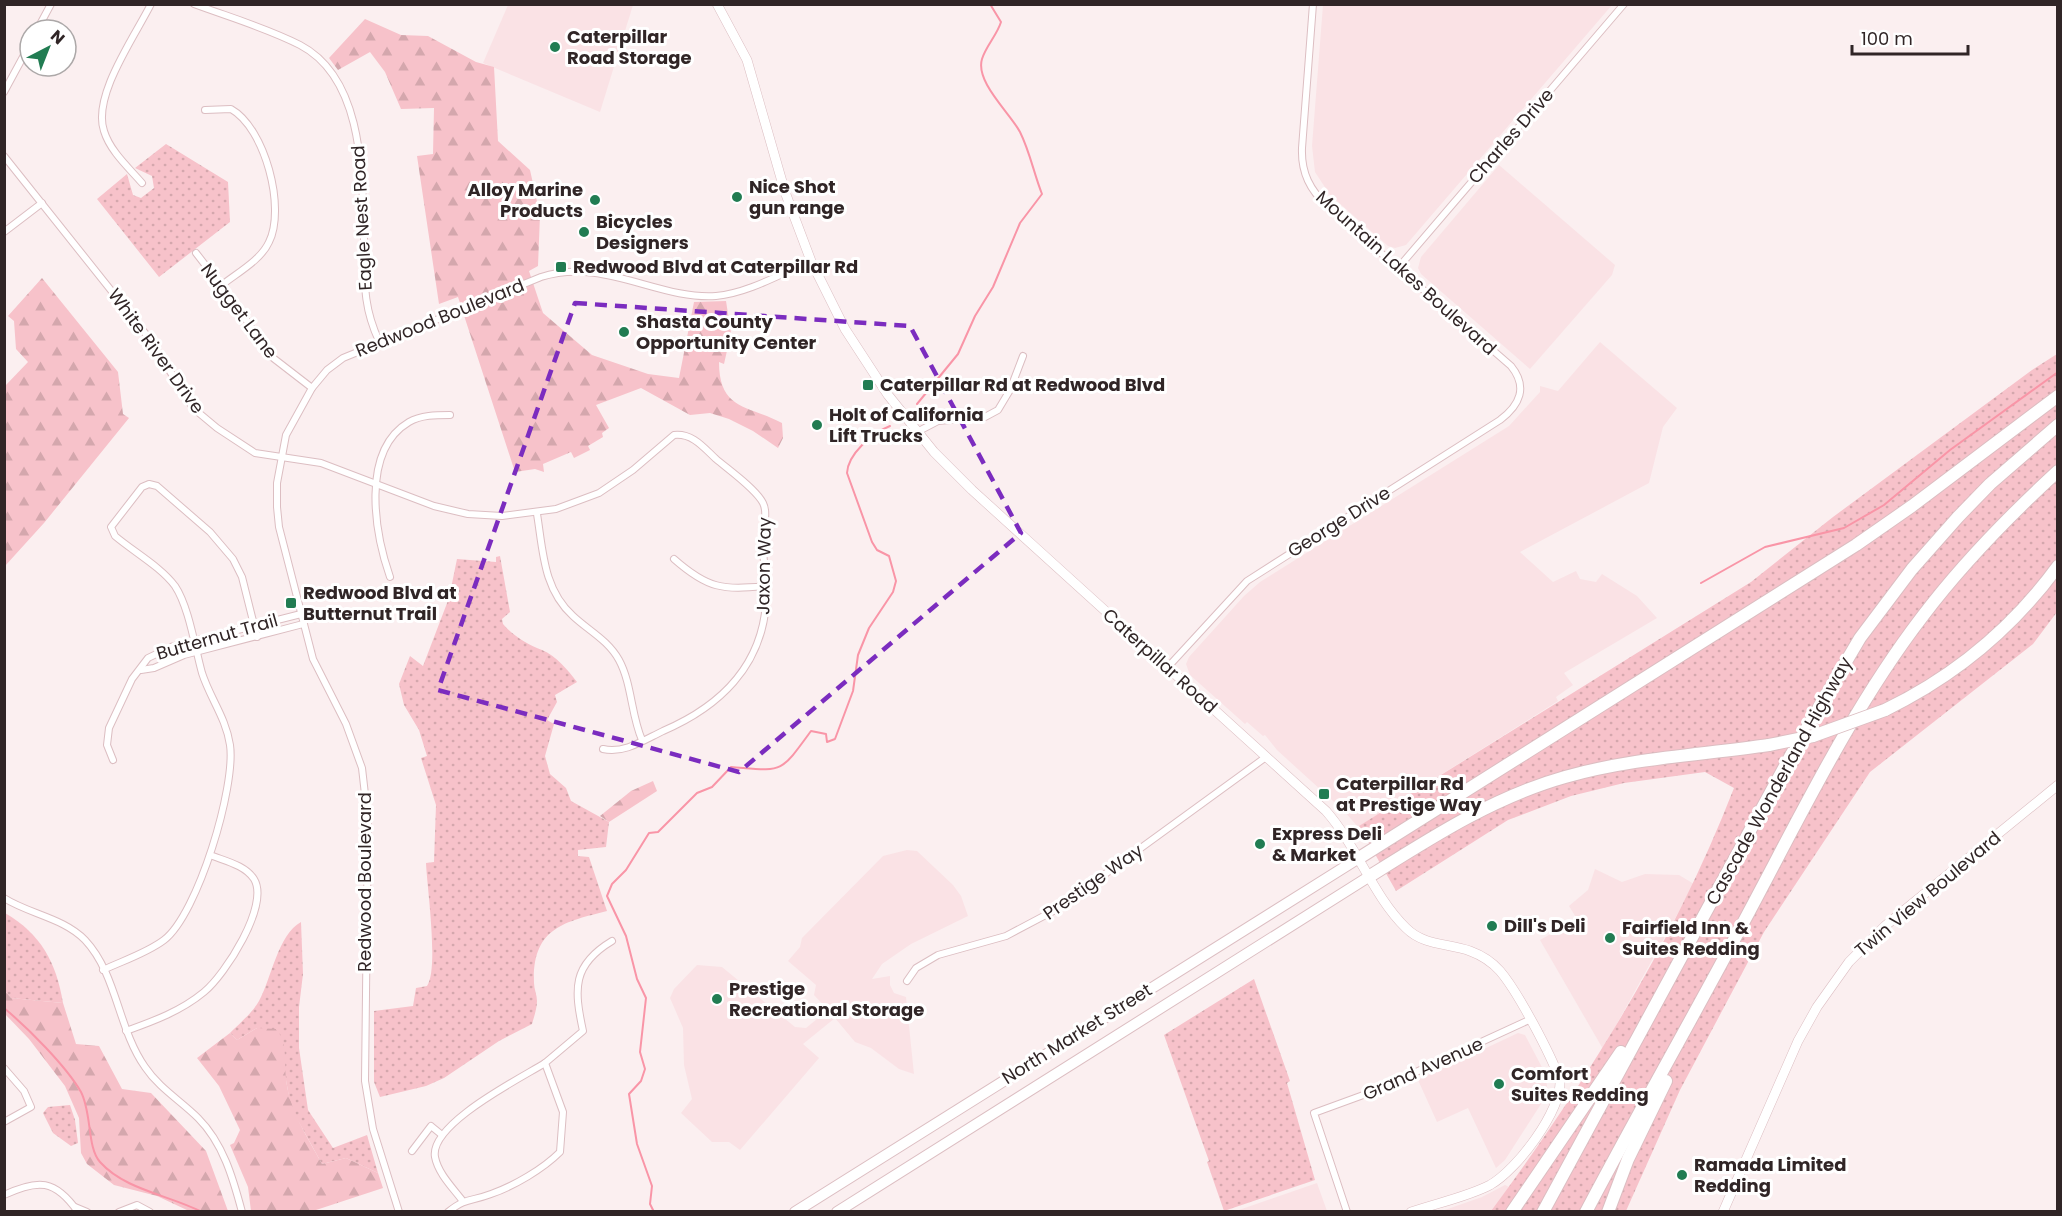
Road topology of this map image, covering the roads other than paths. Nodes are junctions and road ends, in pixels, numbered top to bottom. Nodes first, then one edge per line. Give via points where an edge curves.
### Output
1 (51, 4) edge
2 (151, 4) edge
3 (194, 4) edge
4 (717, 4) edge
5 (1313, 4) edge
6 (1624, 4) edge
7 (44, 18) edge
8 (18, 67) edge
9 (4, 92) edge
10 (205, 110) dead end
11 (4, 156) edge
12 (142, 183) dead end
13 (42, 203) junction
14 (4, 232) edge
15 (196, 253) dead end
16 (811, 261) junction
17 (1398, 268) junction
18 (222, 285) junction
19 (379, 341) junction
20 (1023, 356) dead end
21 (312, 388) junction
22 (1521, 392) joint
23 (2058, 396) edge
24 (450, 415) dead end
25 (2058, 425) edge
26 (917, 432) junction
27 (684, 435) joint
28 (281, 457) junction
29 (2058, 471) edge
30 (375, 483) junction
31 (537, 514) junction
32 (674, 558) dead end
33 (2058, 566) edge
34 (390, 577) dead end
35 (767, 586) junction
36 (301, 614) junction
37 (303, 624) junction
38 (254, 626) junction
39 (257, 637) junction
40 (193, 642) junction
41 (196, 652) junction
42 (1167, 668) junction
43 (141, 670) junction
44 (642, 740) junction
45 (603, 748) dead end
46 (1266, 757) junction
47 (113, 760) dead end
48 (2058, 785) edge
49 (210, 855) junction
50 (1359, 858) junction
51 (1370, 876) junction
52 (4, 898) edge
53 (612, 941) dead end
54 (102, 970) junction
55 (907, 981) dead end
56 (1648, 1018) junction
57 (1529, 1020) junction
58 (126, 1031) junction
59 (1678, 1048) junction
60 (545, 1063) junction
61 (4, 1068) edge
62 (4, 1122) edge
63 (442, 1135) junction
64 (412, 1151) dead end
65 (4, 1194) edge
66 (462, 1200) junction
67 (77, 1209) edge
68 (150, 1211) edge
69 (87, 1212) edge
70 (119, 1212) edge
71 (242, 1212) edge
72 (399, 1212) edge
73 (448, 1212) edge
74 (795, 1212) edge
75 (837, 1212) edge
76 (1347, 1212) edge
77 (1411, 1212) edge
78 (1512, 1212) edge
79 (1543, 1212) edge
80 (1586, 1212) edge
81 (1608, 1212) edge
82 (1723, 1212) edge

1 - 7 street
2 - 12 street via 109,86 102,108 106,137
3 - 19 street, Eagle Nest Road via 300,45 322,63 340,88 359,145 366,311
4 - 16 street, Caterpillar Road via 751,69 785,192
5 - 17 street, Mountain Lakes Boulevard via 1302,148 1305,174 1319,198
6 - 17 street, Charles Drive
8 - 9 street
10 - 18 street via 231,109 246,120 263,148 273,190 274,223 268,245
11 - 13 street, White River Drive
13 - 14 street
13 - 28 street, White River Drive via 149,338 193,408 250,451
15 - 18 street, Nugget Lane
16 - 19 street, Redwood Boulevard via 717,296 589,272 553,274
16 - 26 street, Caterpillar Road via 860,354
17 - 22 street, Mountain Lakes Boulevard via 1511,366 1518,375
18 - 21 street, Nugget Lane via 268,354
19 - 21 street, Redwood Boulevard via 343,358
20 - 26 street via 998,410 986,417 938,422
21 - 28 street, Redwood Boulevard via 286,435
22 - 42 street, George Drive via 1519,402 1500,420 1246,581
23 - 50 highway via 1856,545
24 - 30 street via 420,418 400,429 389,444
25 - 56 highway, Cascade Wonderland Highway via 1958,517 1860,638 1791,755
26 - 42 street, Caterpillar Road via 972,490
27 - 31 street, White River Drive via 671,438 599,493
27 - 35 street, Jaxon Way via 762,501
28 - 30 street, White River Drive via 321,463
28 - 36 street, Redwood Boulevard via 278,517
29 - 59 highway, Cascade Wonderland Highway via 2009,517 1952,580 1875,684 1819,781
30 - 31 street, White River Drive via 434,506 468,514
30 - 34 street via 381,551
31 - 44 street via 552,590 562,605 609,645 620,661
32 - 35 street via 696,577 716,587
33 - 51 highway, bridge via 2010,623 1967,662 1886,710 1813,736 1608,766 1545,784 1478,812
35 - 44 street, Jaxon Way via 761,631 737,680 697,715
36 - 37 street, Redwood Boulevard
36 - 38 street, Butternut Trail
37 - 39 street, Butternut Trail
37 - 72 street, Redwood Boulevard via 318,672 350,735 365,785 365,1081 373,1129
38 - 39 street
38 - 40 street, Butternut Trail
38 - 40 street via 242,577 233,559 210,532 160,488 149,484 142,487 111,527 116,536 175,587
39 - 41 street, Butternut Trail
40 - 41 street
40 - 43 street, Butternut Trail via 158,652 148,658
41 - 43 street, Butternut Trail
41 - 49 street via 231,746 227,789
42 - 46 street, Caterpillar Road
43 - 47 street, Butternut Trail via 128,686 109,728 107,745
44 - 45 street, Jaxon Way via 620,750
46 - 50 street, Caterpillar Road via 1326,811
46 - 55 street, Prestige Way via 1057,909 1006,936 938,955 916,968
48 - 82 street, Twin View Boulevard via 1885,926 1843,970 1798,1041
49 - 54 street via 190,902 170,935
49 - 58 street via 242,868 254,879 258,902 252,919 224,971 206,991 170,1014
50 - 51 street, Caterpillar Road
50 - 74 main road, North Market Street
51 - 57 street, Caterpillar Road via 1413,934 1469,951 1494,965
51 - 75 main road, North Market Street
52 - 54 street via 74,931 94,952
53 - 60 street via 593,952 580,973 583,1032
54 - 58 street
56 - 78 highway
56 - 79 highway, Cascade Wonderland Highway
57 - 76 street, Grand Avenue via 1377,1090 1314,1113
57 - 77 street, Caterpillar Road via 1560,1080 1560,1094 1551,1113 1520,1158 1497,1180
58 - 71 street via 145,1068 198,1118 224,1154
59 - 80 highway, Cascade Wonderland Highway
59 - 81 highway
60 - 63 street via 464,1114
60 - 66 street via 563,1112 560,1152 492,1194
61 - 62 street via 24,1091 31,1107
63 - 64 street via 431,1126
63 - 66 street via 435,1146 435,1156 439,1169
65 - 67 street via 27,1184 44,1184 60,1191
66 - 73 street
67 - 69 street
68 - 70 street via 137,1204

